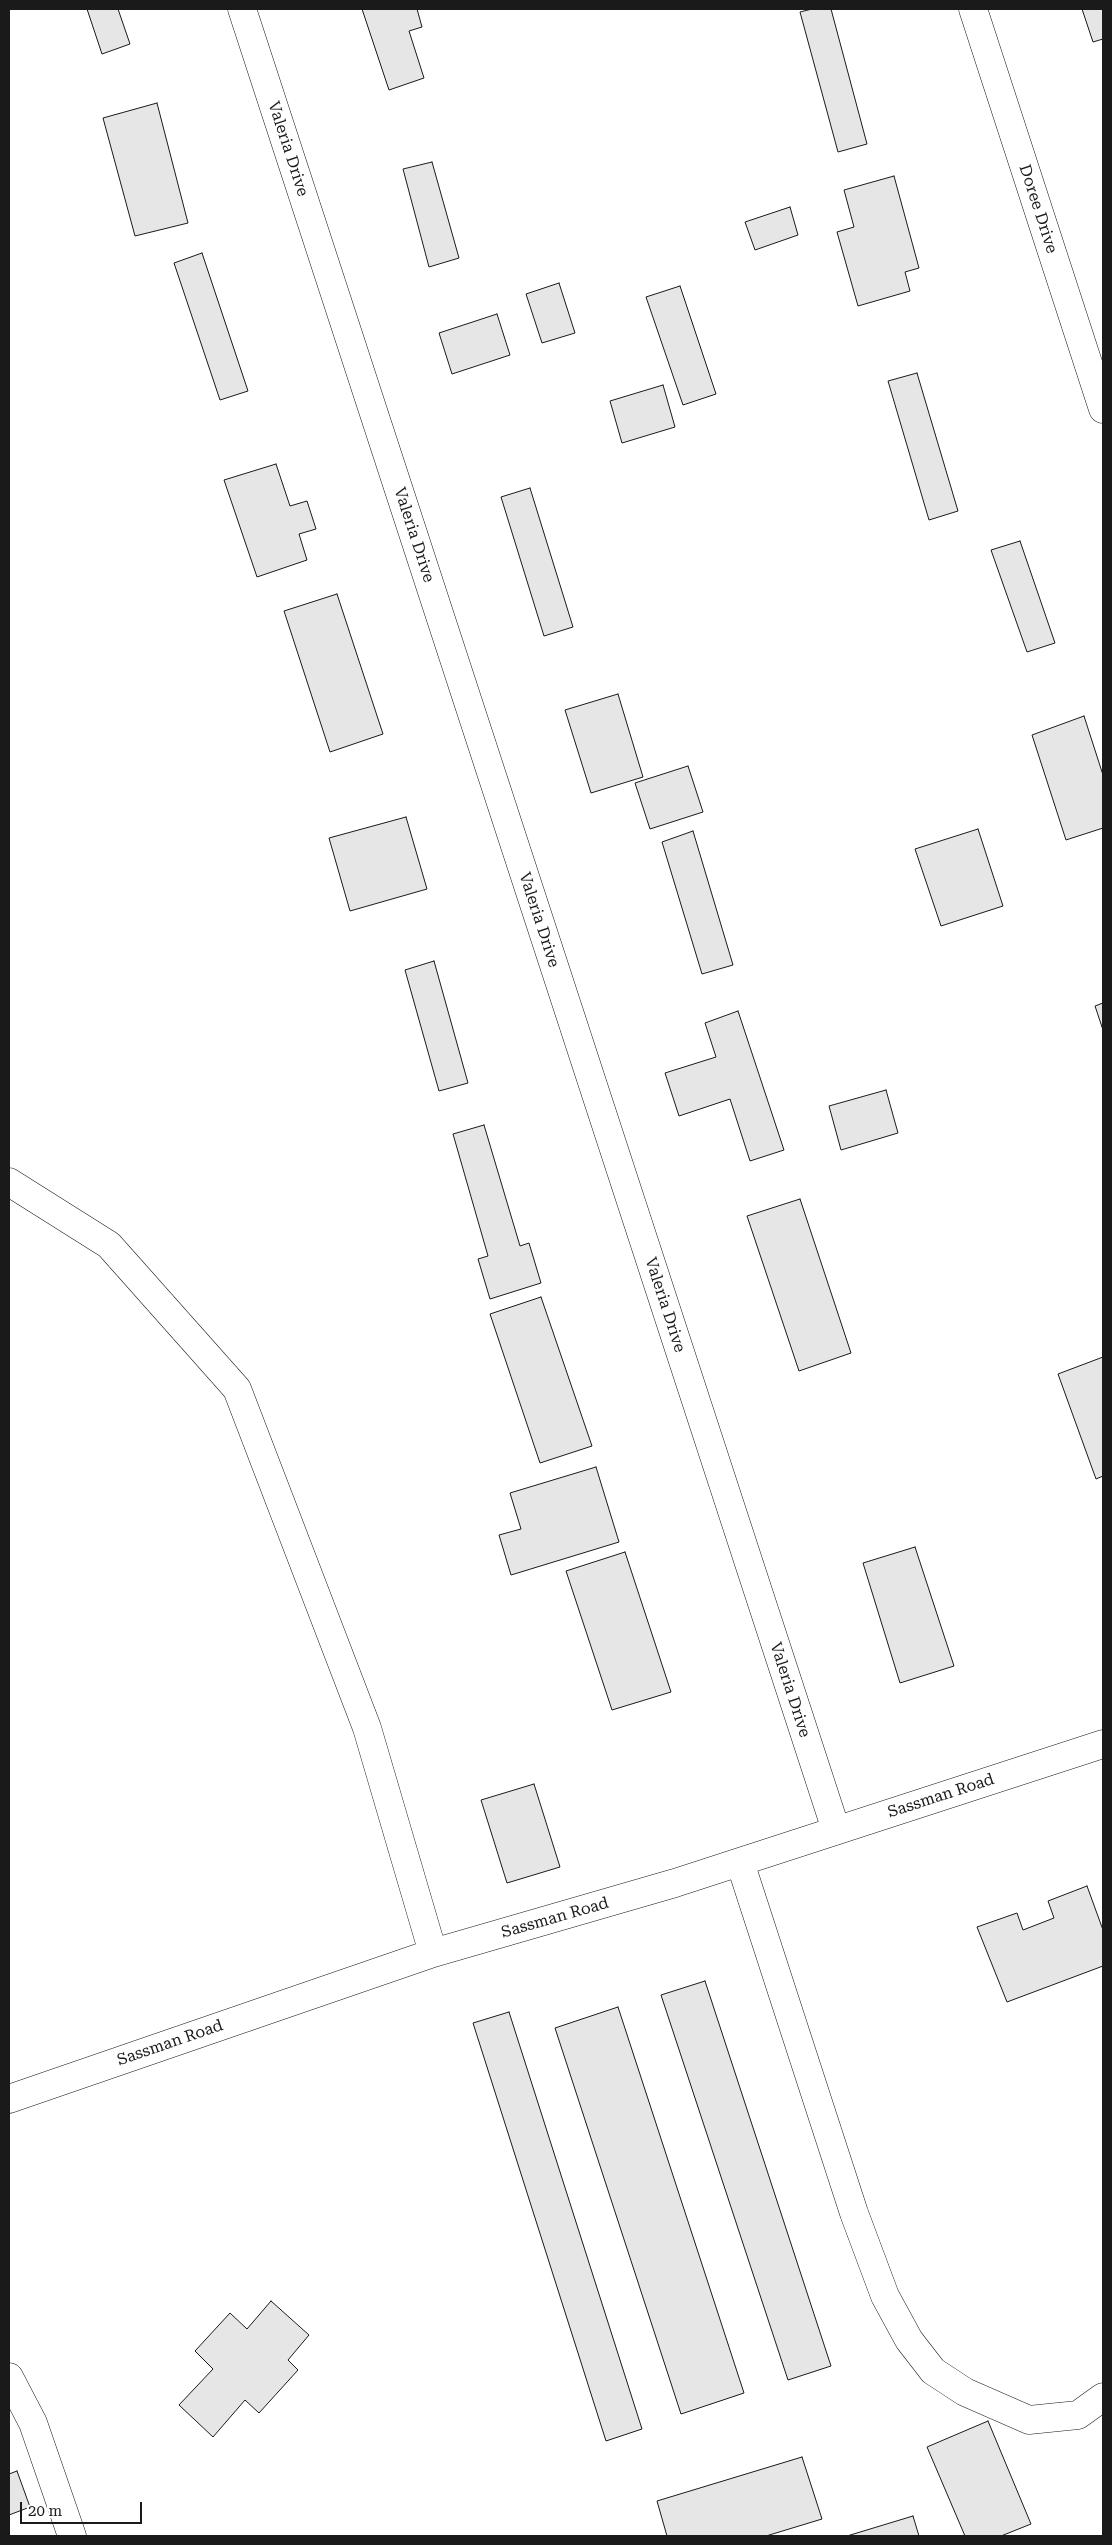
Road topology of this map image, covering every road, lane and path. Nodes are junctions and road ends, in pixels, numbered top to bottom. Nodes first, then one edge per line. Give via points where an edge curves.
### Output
1 (242, 9) edge
2 (973, 9) edge
3 (1103, 409) edge
4 (9, 1182) edge
5 (1103, 1744) edge
6 (836, 1830) junction
7 (740, 1862) junction
8 (433, 1953) junction
9 (9, 2099) edge
10 (9, 2377) edge
11 (1103, 2397) edge
12 (72, 2536) edge

1 - 6 street, Valeria Drive
2 - 3 street, Doree Drive
4 - 8 street via 109,1245 237,1389 367,1728
5 - 6 street, Sassman Road
6 - 7 street, Sassman Road
7 - 8 street, Sassman Road
7 - 11 street via 854,2213 885,2296 909,2340 932,2371 965,2392 1029,2420 1078,2415
8 - 9 street, Sassman Road
10 - 12 street via 33,2423

